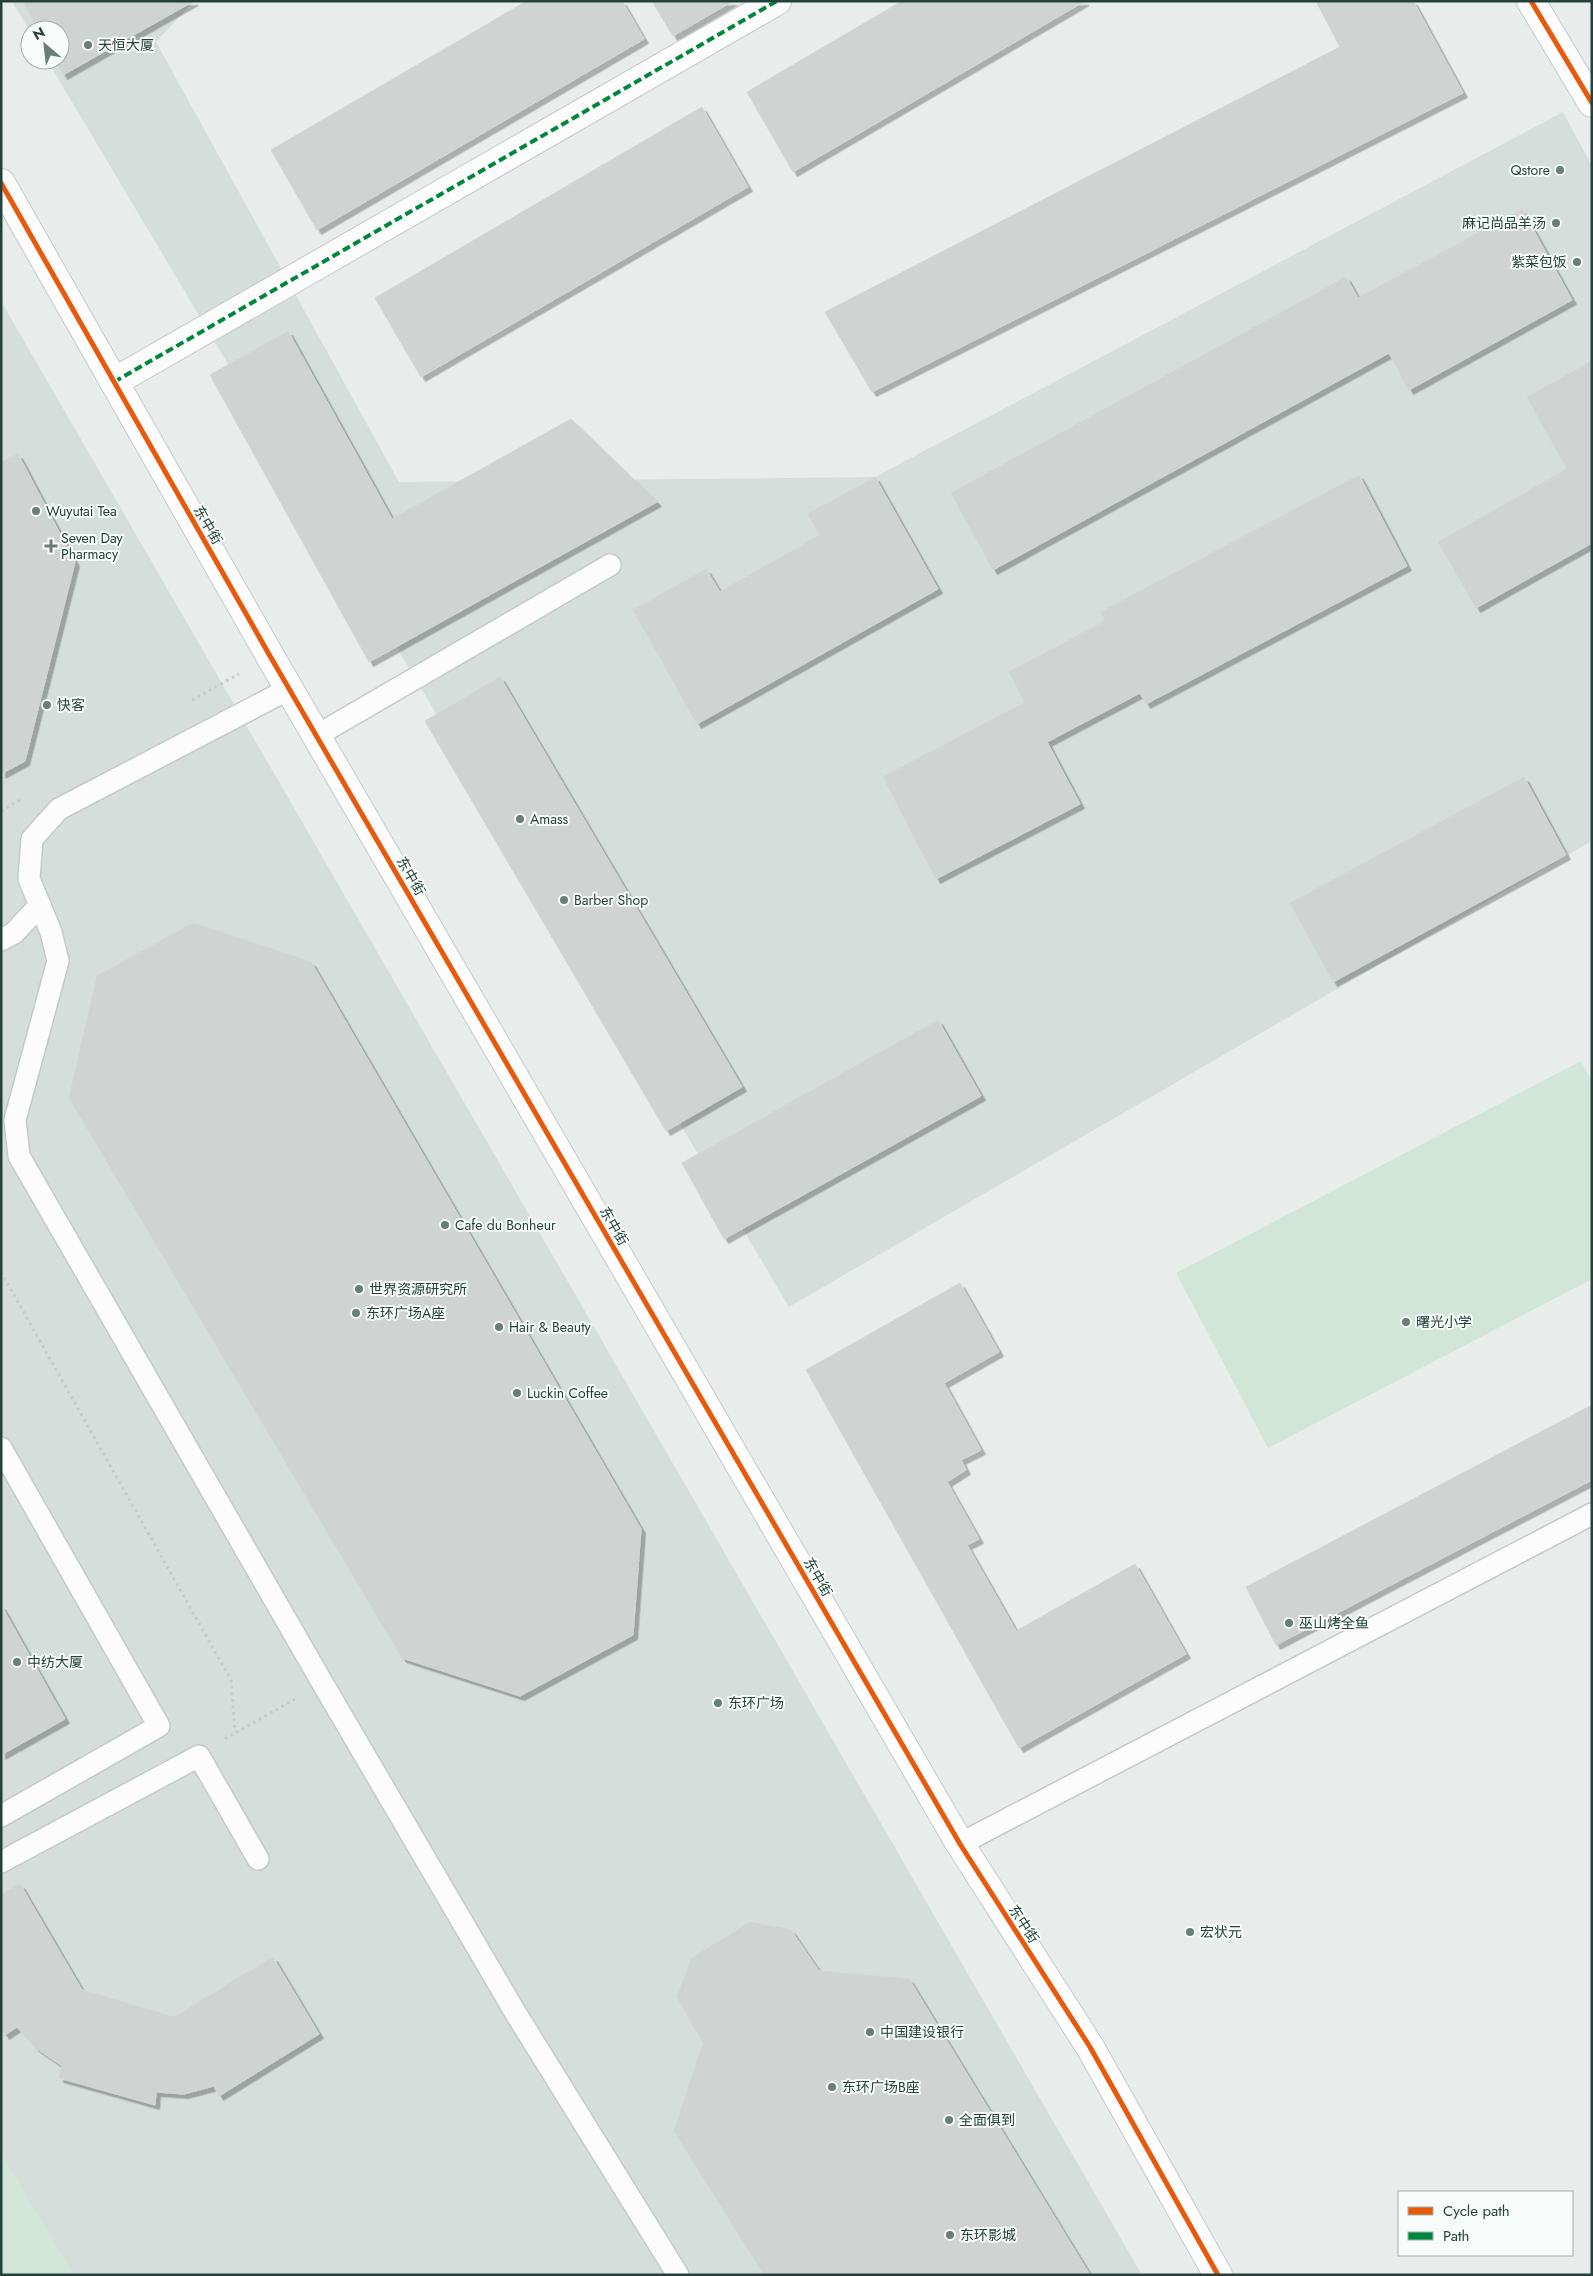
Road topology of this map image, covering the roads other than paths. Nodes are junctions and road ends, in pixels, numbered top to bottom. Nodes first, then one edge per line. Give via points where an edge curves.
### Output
1 (777, 1) edge
2 (1531, 1) edge
3 (1592, 103) edge
4 (1, 183) edge
5 (114, 382) junction
6 (610, 565) dead end
7 (289, 689) junction
8 (316, 736) junction
9 (40, 905) junction
10 (1, 940) edge
11 (1, 1448) edge
12 (1592, 1514) edge
13 (1, 1816) edge
14 (960, 1844) junction
15 (258, 1859) dead end
16 (1, 1862) edge
17 (678, 2275) edge
18 (1218, 2275) edge

1 - 5 street
2 - 3 street
4 - 5 street, 东中街
5 - 7 street, 东中街
6 - 8 lane
7 - 8 street, 东中街
7 - 9 lane via 59,809 32,839 29,879
8 - 14 street, 东中街
9 - 10 lane via 14,933
9 - 17 lane via 58,961 15,1120 18,1156 515,2012
11 - 13 lane via 159,1726
12 - 14 lane
14 - 18 street, 东中街 via 1090,2047
15 - 16 lane via 200,1756

